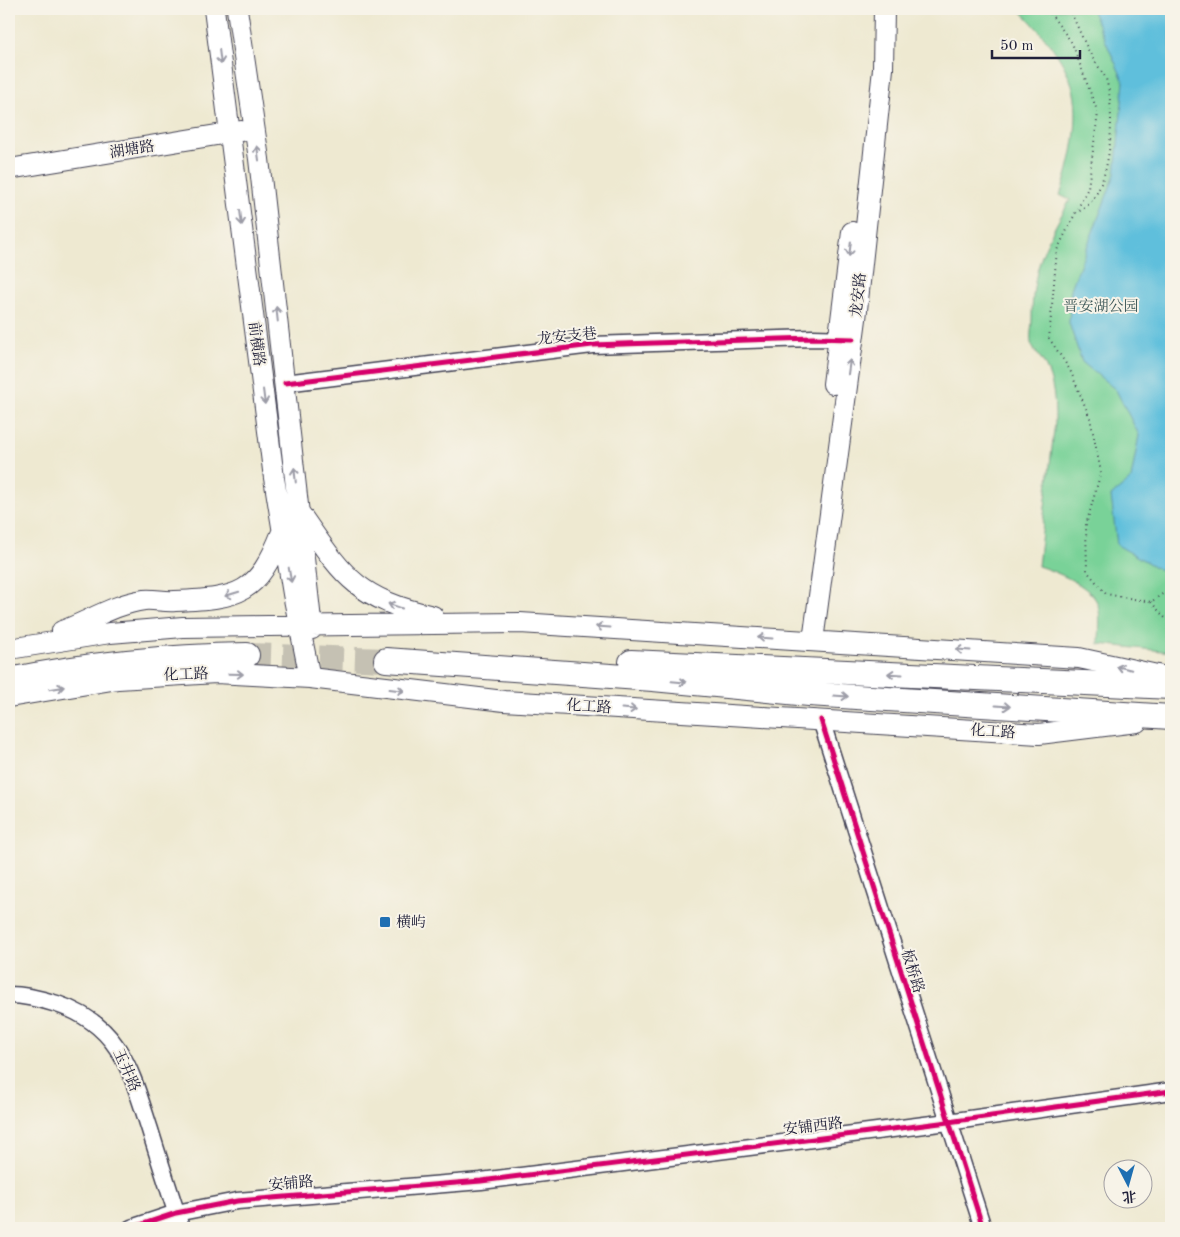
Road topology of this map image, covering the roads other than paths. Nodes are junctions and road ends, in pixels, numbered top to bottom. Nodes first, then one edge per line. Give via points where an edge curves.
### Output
1 (214, 9) edge
2 (238, 9) edge
3 (873, 9) edge
4 (884, 9) edge
5 (254, 122) junction
6 (229, 126) junction
7 (9, 156) edge
8 (9, 169) edge
9 (846, 339) junction
10 (284, 383) junction
11 (298, 511) junction
12 (282, 532) junction
13 (173, 602) junction
14 (459, 622) junction
15 (305, 626) junction
16 (250, 640) junction
17 (807, 640) junction
18 (16, 647) edge
19 (9, 665) edge
20 (1171, 678) edge
21 (316, 679) junction
22 (9, 680) edge
23 (1171, 687) edge
24 (9, 697) edge
25 (1171, 717) edge
26 (822, 720) junction
27 (9, 995) edge
28 (1171, 1091) edge
29 (948, 1122) junction
30 (457, 1183) joint
31 (178, 1220) edge
32 (131, 1228) edge
33 (983, 1228) edge

1 -> 6 main road, 前横路
2 - 5 main road, 前横路
3 -> 9 main road, 龙安路 via 871,68
4 - 9 main road, 龙安路 via 883,69
5 - 6 main road, 湖塘路
10 -> 5 main road, 前横路
6 - 7 main road, 湖塘路
6 - 8 main road, 湖塘路
6 -> 12 main road, 前横路
9 - 10 street, 龙安支巷 via 592,345
9 - 17 main road, 龙安路
11 -> 10 main road, 前横路
14 -> 11 main road via 404,609 363,591 332,559
11 - 15 main road, 前横路
12 -> 13 main road via 271,560 243,591 222,598
12 -> 15 main road, 前横路
13 - 16 main road
13 - 18 main road via 146,600 118,607 83,624
14 - 15 main road
17 -> 14 main road via 520,622
15 - 16 main road
15 - 21 main road, 前横路
16 - 18 main road via 147,629
16 - 19 highway via 138,644
16 - 22 highway, 化工路
20 -> 17 main road via 1079,658
24 -> 21 main road, 化工路 via 169,674 260,674
21 -> 26 main road, 化工路 via 504,701
23 -> 25 highway, 化工路 via 386,653 809,694
25 - 26 main road, 化工路 via 1039,734
26 - 29 street, 板桥路
27 - 31 street, 玉井路 via 37,998 68,1008 87,1017 111,1038 132,1074
28 - 29 street, 安铺西路
29 - 30 street, 安铺西路
29 - 33 street, 板桥路
30 - 31 street, 安铺路 via 218,1203
31 - 32 street, 安铺路

